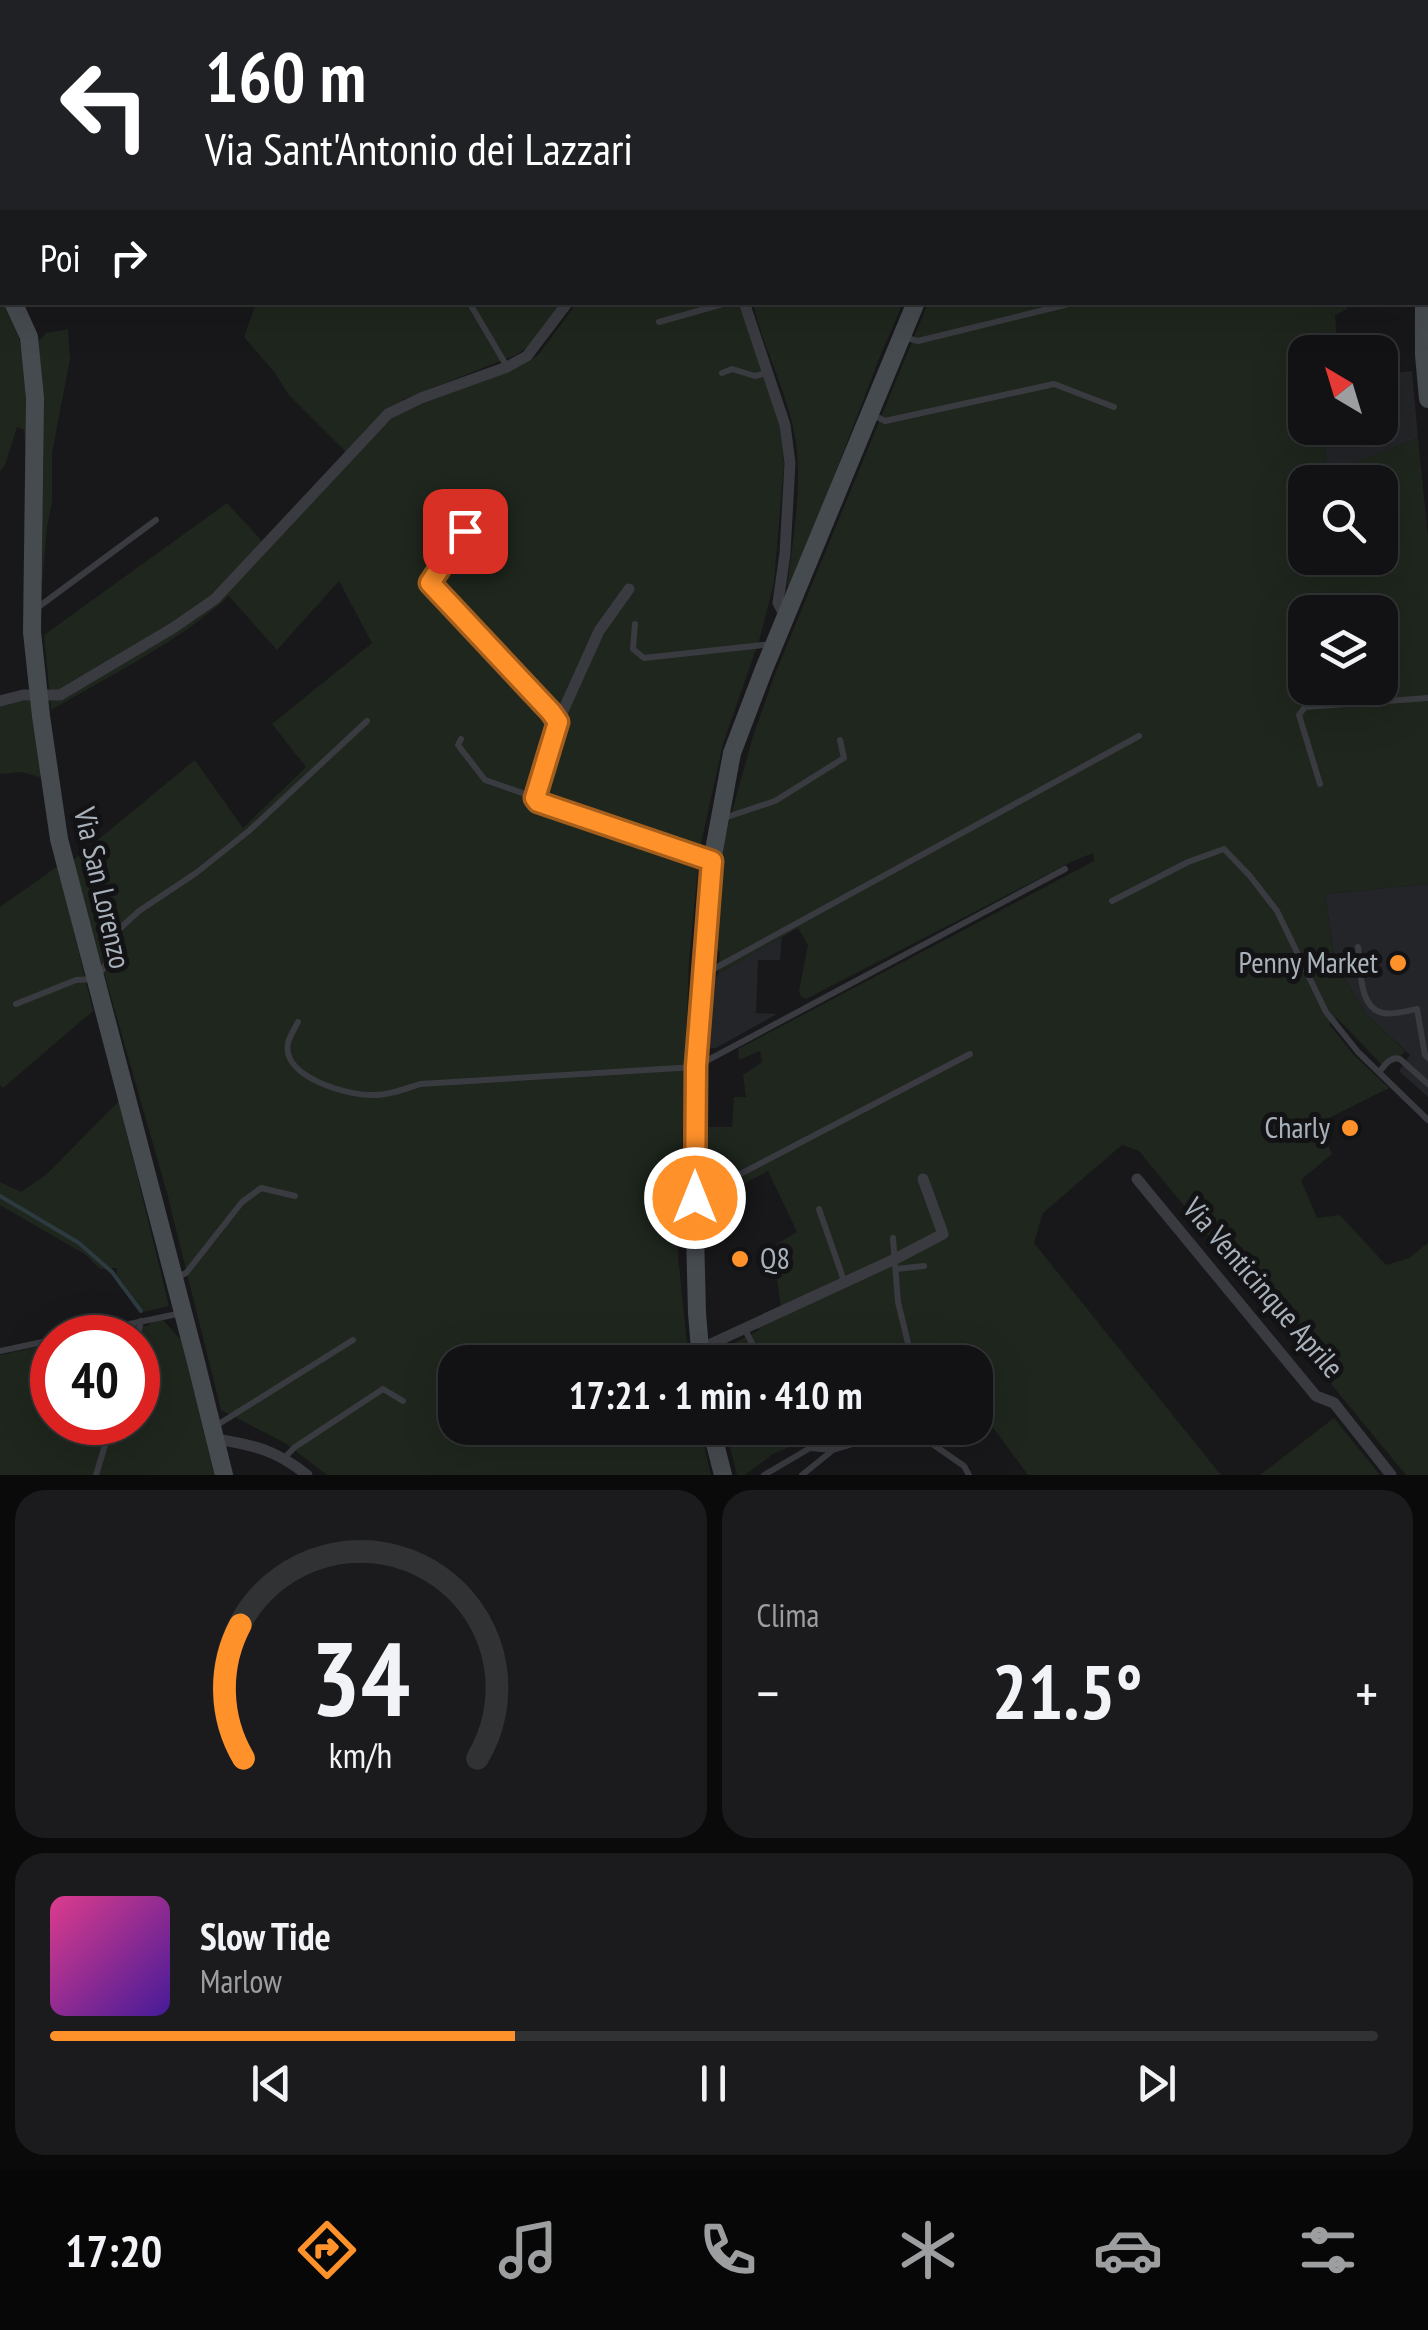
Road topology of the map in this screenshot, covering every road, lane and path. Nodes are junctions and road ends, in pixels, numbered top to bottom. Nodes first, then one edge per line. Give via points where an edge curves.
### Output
1 (14, 305) edge
2 (472, 305) edge
3 (566, 305) edge
4 (720, 305) edge
5 (745, 305) edge
6 (915, 305) edge
7 (1064, 305) edge
8 (1424, 305) edge
9 (660, 322) dead end
10 (902, 336) junction
11 (507, 366) junction
12 (722, 373) dead end
13 (767, 373) junction
14 (1428, 399) edge
15 (1114, 407) dead end
16 (870, 414) junction
17 (156, 520) dead end
18 (465, 531) dead end
19 (628, 589) dead end
20 (32, 612) junction
21 (786, 618) junction
22 (635, 624) dead end
23 (774, 644) junction
24 (40, 696) junction
25 (1428, 698) edge
26 (0, 701) edge
27 (367, 721) dead end
28 (558, 722) junction
29 (1139, 736) dead end
30 (461, 739) dead end
31 (840, 740) dead end
32 (1320, 784) dead end
33 (535, 798) junction
34 (720, 820) junction
35 (712, 861) junction
36 (1064, 869) dead end
37 (1112, 901) dead end
38 (1358, 947) dead end
39 (702, 975) junction
40 (96, 979) junction
41 (16, 1004) dead end
42 (1428, 1008) edge
43 (1417, 1009) junction
44 (298, 1022) dead end
45 (970, 1054) dead end
46 (1428, 1058) edge
47 (696, 1066) junction
48 (1380, 1072) junction
49 (1427, 1080) edge
50 (1428, 1120) edge
51 (923, 1178) dead end
52 (1137, 1180) dead end
53 (294, 1196) dead end
54 (695, 1198) junction
55 (819, 1208) dead end
56 (894, 1238) dead end
57 (896, 1264) junction
58 (924, 1266) dead end
59 (174, 1278) junction
60 (844, 1282) junction
61 (183, 1312) junction
62 (160, 1317) edge
63 (744, 1328) junction
64 (353, 1340) dead end
65 (30, 1345) edge
66 (700, 1345) edge
67 (718, 1345) edge
68 (753, 1345) edge
69 (909, 1345) edge
70 (0, 1351) edge
71 (403, 1400) dead end
72 (215, 1433) junction
73 (105, 1445) edge
74 (716, 1445) edge
75 (833, 1450) junction
76 (285, 1458) junction
77 (96, 1475) edge
78 (224, 1475) edge
79 (307, 1475) edge
80 (722, 1475) edge
81 (764, 1475) edge
82 (802, 1475) edge
83 (970, 1475) edge
84 (1391, 1475) edge

1 - 20 street, Via San Lorenzo via 29,337 35,398
2 - 11 lane
3 - 11 street via 541,341
4 - 9 lane
5 - 13 street
6 - 10 street
7 - 10 lane via 918,340
8 - 14 street
10 - 16 street
11 - 24 street via 388,414 214,599 60,694
12 - 13 lane
13 - 21 street via 790,464 778,602
15 - 16 lane via 1054,384 885,421
16 - 21 street
17 - 20 lane
18 - 28 street via 430,583
19 - 28 street via 599,631
20 - 24 street, Via San Lorenzo
21 - 23 street
22 - 23 lane via 632,649 644,658
23 - 34 street via 732,753
24 - 26 street
24 - 40 street, Via San Lorenzo via 59,839
25 - 32 lane via 1305,707 1299,715
27 - 40 lane via 250,830 117,931
28 - 33 street
29 - 39 lane
30 - 33 lane via 458,745 485,780
31 - 34 lane via 844,758 775,801
33 - 35 street
34 - 35 street
35 - 39 street
36 - 47 lane
37 - 48 lane via 1224,849 1277,911 1326,1012
38 - 43 lane via 1366,1002 1386,1014
39 - 47 street
40 - 41 lane via 76,980
40 - 59 street, Via San Lorenzo
42 - 43 lane
43 - 46 lane
44 - 47 lane via 288,1043 290,1060 304,1076 371,1096 420,1084
45 - 54 lane
47 - 54 street
48 - 49 lane via 1396,1058
48 - 50 lane
51 - 57 street via 943,1234
52 - 84 street, Via Venticinque Aprile via 1316,1396 1334,1403
53 - 59 lane via 261,1188 186,1273
54 - 66 street
55 - 60 lane
56 - 57 lane
57 - 58 lane
57 - 60 street
57 - 69 lane
59 - 61 street, Via San Lorenzo
60 - 63 street
61 - 62 lane
61 - 72 street, Via San Lorenzo
63 - 67 street
63 - 68 lane
64 - 72 lane
65 - 70 lane
71 - 76 lane via 384,1389
72 - 76 street
72 - 78 street, Via San Lorenzo
73 - 77 lane
74 - 80 street
75 - 81 lane via 810,1448
75 - 82 lane
75 - 83 lane via 902,1429
76 - 79 street

